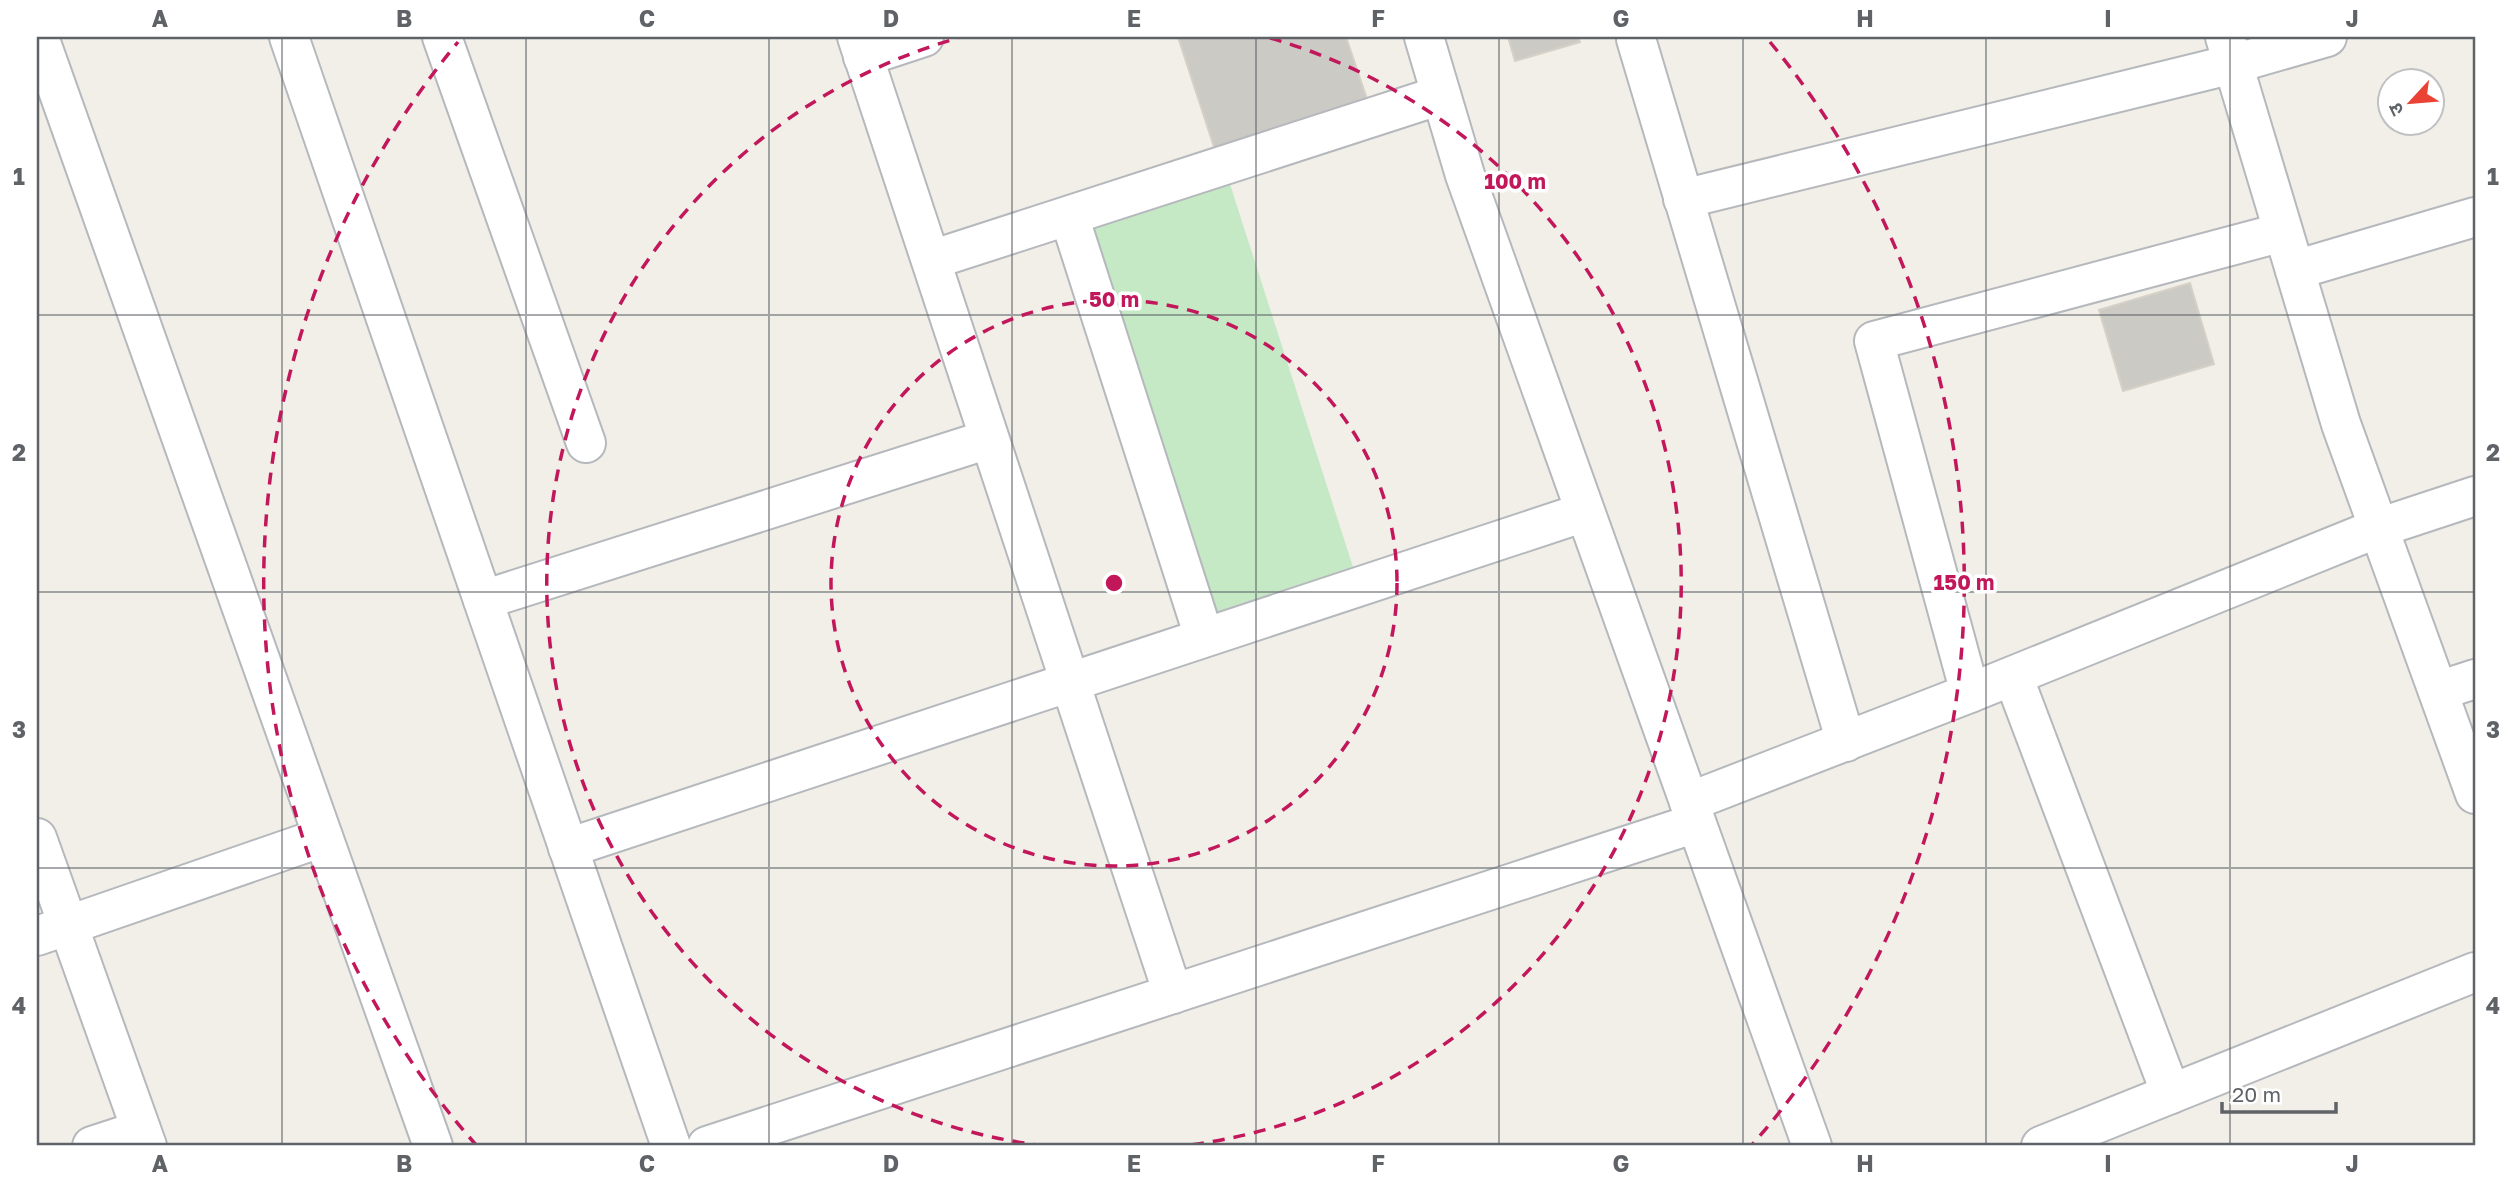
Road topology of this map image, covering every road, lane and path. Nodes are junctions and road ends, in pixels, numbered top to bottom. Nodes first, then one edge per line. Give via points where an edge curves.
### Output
1 (289, 37) edge
2 (442, 37) edge
3 (923, 37) edge
4 (1424, 37) edge
5 (2327, 37) edge
6 (1636, 39) dead end
7 (44, 40) edge
8 (860, 47) edge
9 (2229, 50) edge
10 (1441, 95) junction
11 (1683, 200) junction
12 (1069, 216) junction
13 (2475, 217) edge
14 (2283, 232) junction
15 (931, 260) junction
16 (2295, 270) junction
17 (989, 439) junction
18 (586, 443) dead end
19 (2475, 496) edge
20 (1586, 512) junction
21 (2378, 528) junction
22 (483, 600) junction
23 (1204, 638) junction
24 (2013, 676) junction
25 (2475, 679) edge
26 (1069, 682) junction
27 (2438, 691) junction
28 (1970, 694) junction
29 (1846, 742) junction
30 (2475, 794) edge
31 (1693, 813) junction
32 (323, 837) junction
33 (37, 838) edge
34 (568, 848) junction
35 (52, 931) edge
36 (2475, 972) edge
37 (1173, 994) junction
38 (2171, 1094) junction
39 (144, 1138) edge
40 (92, 1146) edge
41 (433, 1146) edge
42 (671, 1146) edge
43 (707, 1146) edge
44 (1812, 1146) edge
45 (2041, 1146) edge

1 - 22 street
2 - 18 street
3 - 8 street
4 - 10 street
5 - 9 street
6 - 11 street
7 - 32 street
8 - 15 street
9 - 11 street
9 - 14 street
10 - 12 street
10 - 20 street via 1465,175
11 - 29 street
12 - 15 street
12 - 23 street
13 - 16 street
14 - 16 street
14 - 28 street via 1874,341
15 - 17 street
16 - 21 street via 2340,424
17 - 22 street
17 - 26 street
19 - 21 street
20 - 23 street
20 - 31 street
21 - 24 street
21 - 27 street
22 - 34 street
23 - 26 street
24 - 28 street
24 - 38 street
25 - 27 street
26 - 34 street
26 - 37 street
27 - 30 street
28 - 29 street
29 - 31 street
31 - 37 street
31 - 44 street
32 - 35 street
32 - 41 street
33 - 35 street
34 - 42 street
35 - 39 street
36 - 38 street
37 - 43 street
38 - 45 street
39 - 40 street

